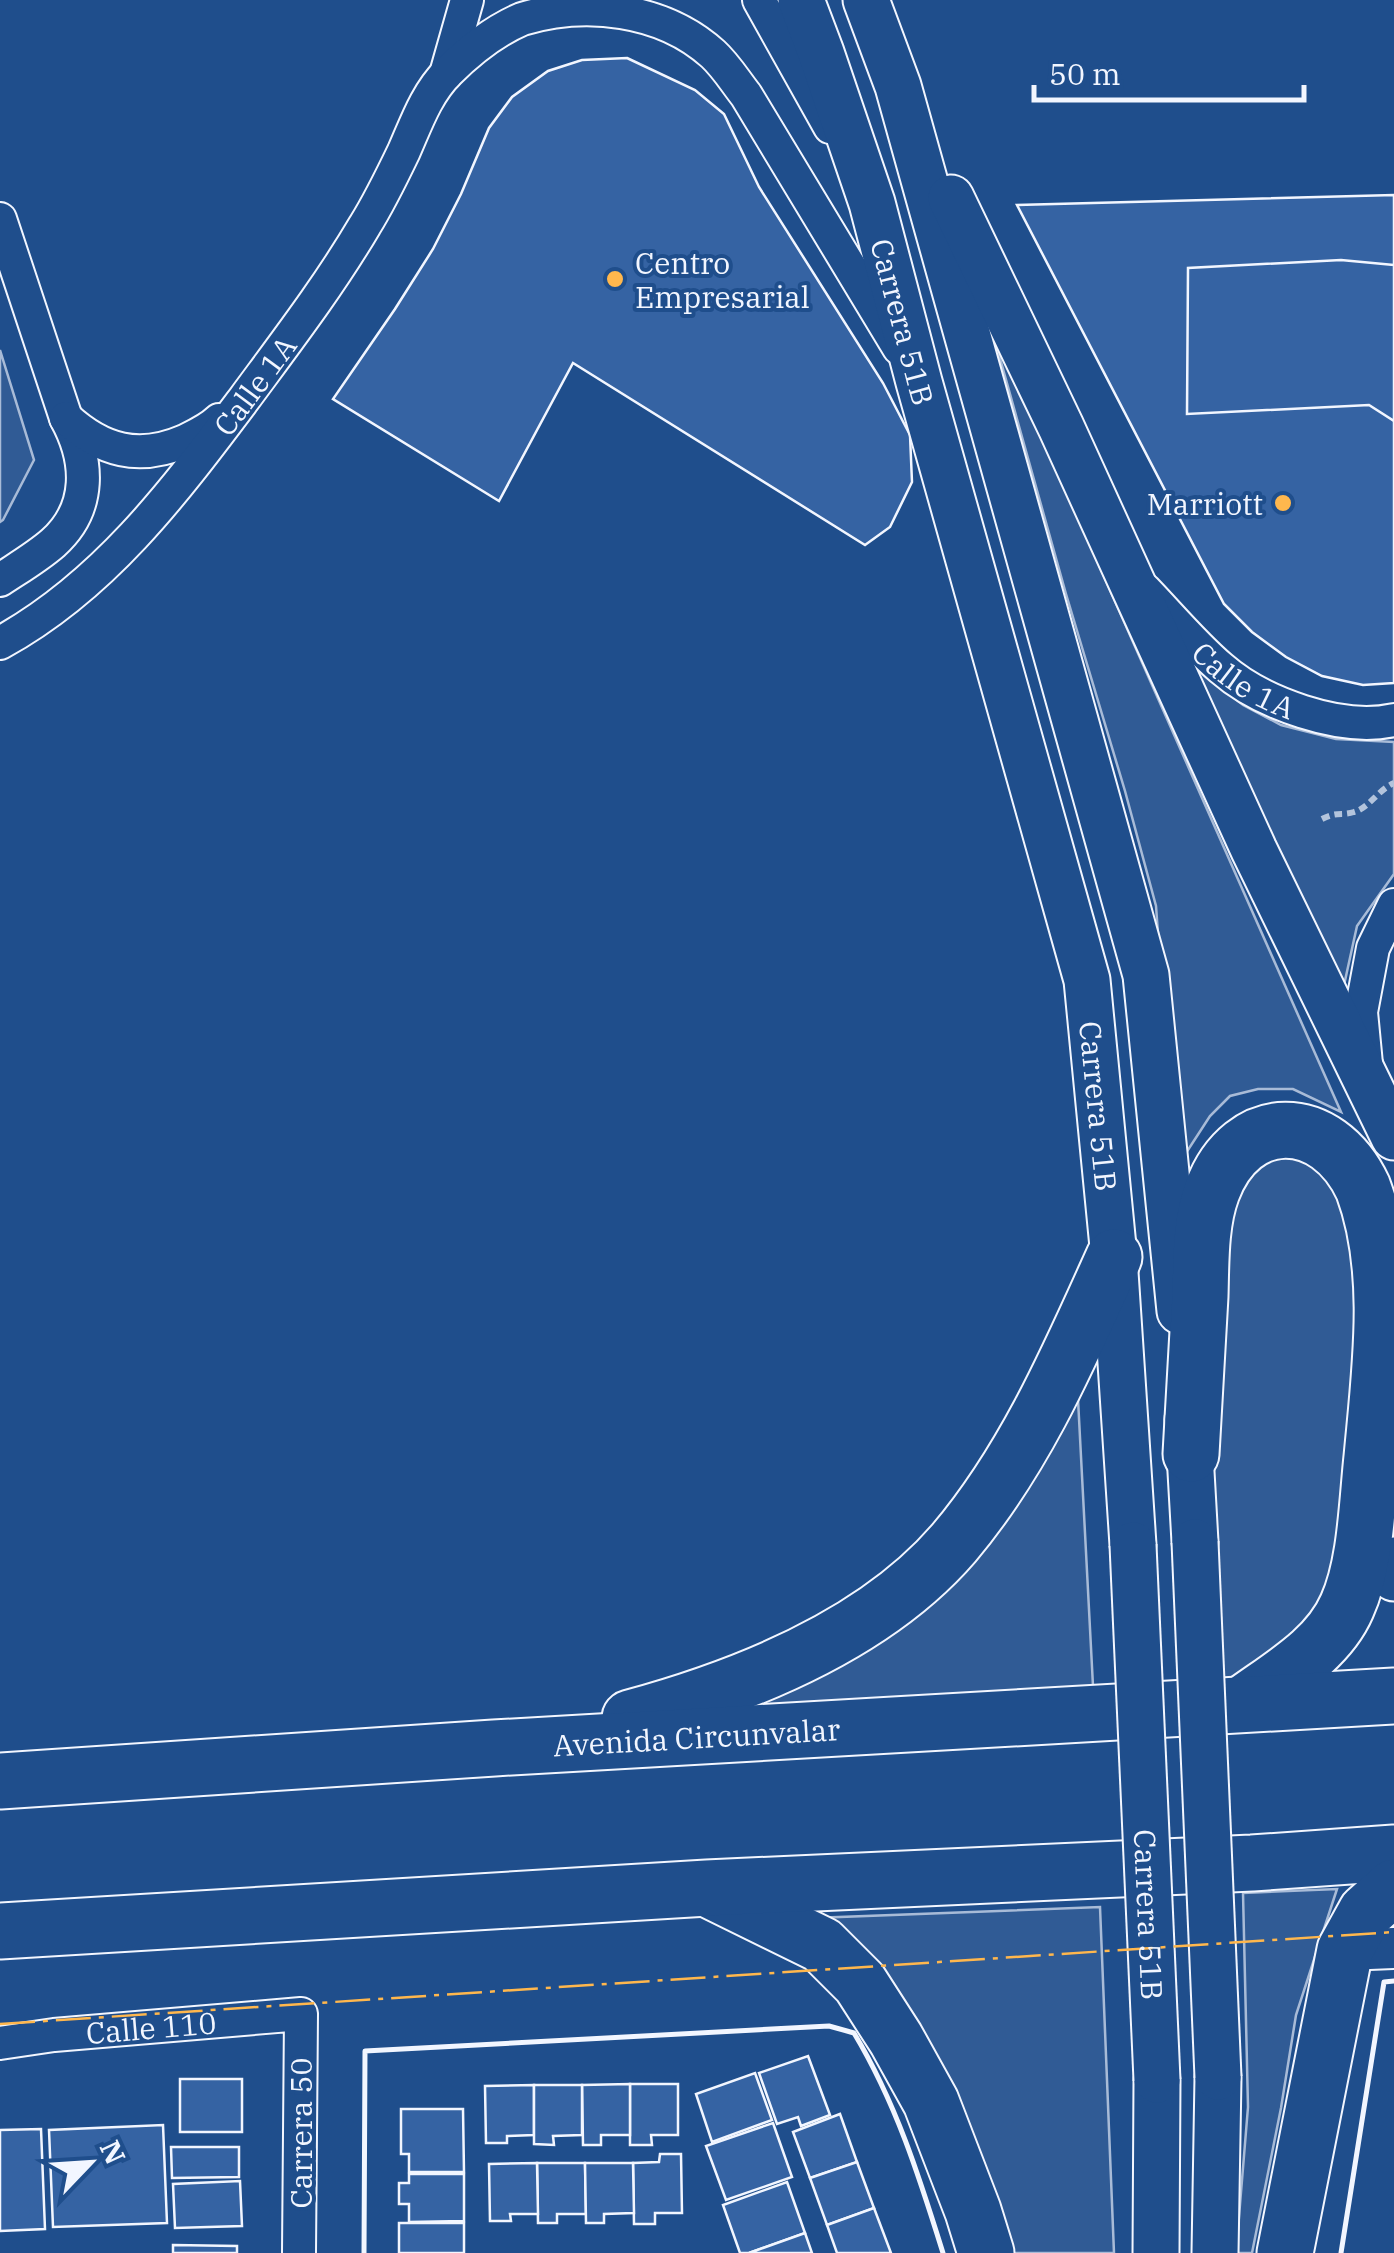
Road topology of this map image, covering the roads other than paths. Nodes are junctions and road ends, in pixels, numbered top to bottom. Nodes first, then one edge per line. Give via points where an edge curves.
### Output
1 (467, 0) edge
2 (760, 0) edge
3 (801, 0) edge
4 (866, 0) edge
5 (446, 74) junction
6 (898, 86) junction
7 (872, 202) junction
8 (0, 219) edge
9 (920, 382) junction
10 (252, 388) junction
11 (66, 418) junction
12 (1126, 570) junction
13 (0, 580) edge
14 (0, 644) edge
15 (1394, 720) edge
16 (1394, 905) edge
17 (1369, 1088) junction
18 (1394, 1137) edge
19 (1114, 1258) junction
20 (1191, 1454) junction
21 (1394, 1560) edge
22 (1394, 1578) edge
23 (1394, 1696) edge
24 (1244, 1703) junction
25 (494, 1748) junction
26 (0, 1781) edge
27 (1394, 1853) edge
28 (1394, 1887) edge
29 (707, 1888) junction
30 (7, 1932) edge
31 (1370, 1949) edge
32 (301, 2014) joint
33 (0, 2043) edge
34 (299, 2253) edge
35 (986, 2253) edge
36 (1156, 2253) edge
37 (1215, 2253) edge
38 (1284, 2253) edge

1 - 5 street
2 - 7 street
3 - 7 main road, Carrera 51B
4 - 6 main road, Carrera 51B
5 - 9 street via 492,35 573,6 625,10 688,35 746,95
5 - 10 street, Calle 1A via 363,230
6 - 12 main road
6 - 20 main road, Carrera 51B via 1146,975
7 - 9 main road, Carrera 51B
8 - 11 street
9 - 19 main road, Carrera 51B via 1087,980
10 - 11 street via 213,426 152,451 97,442
10 - 14 street, Calle 1A via 184,479 98,573
11 - 13 street via 83,460 79,504 54,542
12 - 15 street, Calle 1A via 1247,688 1321,719
12 - 17 main road
16 - 17 street via 1373,948 1361,1012
17 - 18 main road
19 - 25 highway via 1000,1481 952,1545 896,1597 826,1641 710,1694
19 - 36 main road, Carrera 51B, bridge via 1157,2080
20 - 24 highway via 1210,1195 1230,1160 1262,1135 1311,1134 1340,1152 1362,1187 1381,1258 1384,1326 1365,1527 1348,1604 1337,1624
20 - 37 main road, Carrera 51B, bridge via 1218,2078
21 - 22 main road
23 - 24 highway, Avenida Circunvalar
24 - 25 highway, Avenida Circunvalar
25 - 26 highway, Avenida Circunvalar
27 - 29 highway
28 - 31 highway via 1366,1912
29 - 30 highway
29 - 35 highway via 822,1944 860,1983 930,2102
31 - 38 highway
32 - 33 street, Calle 110
32 - 34 street, Carrera 50

